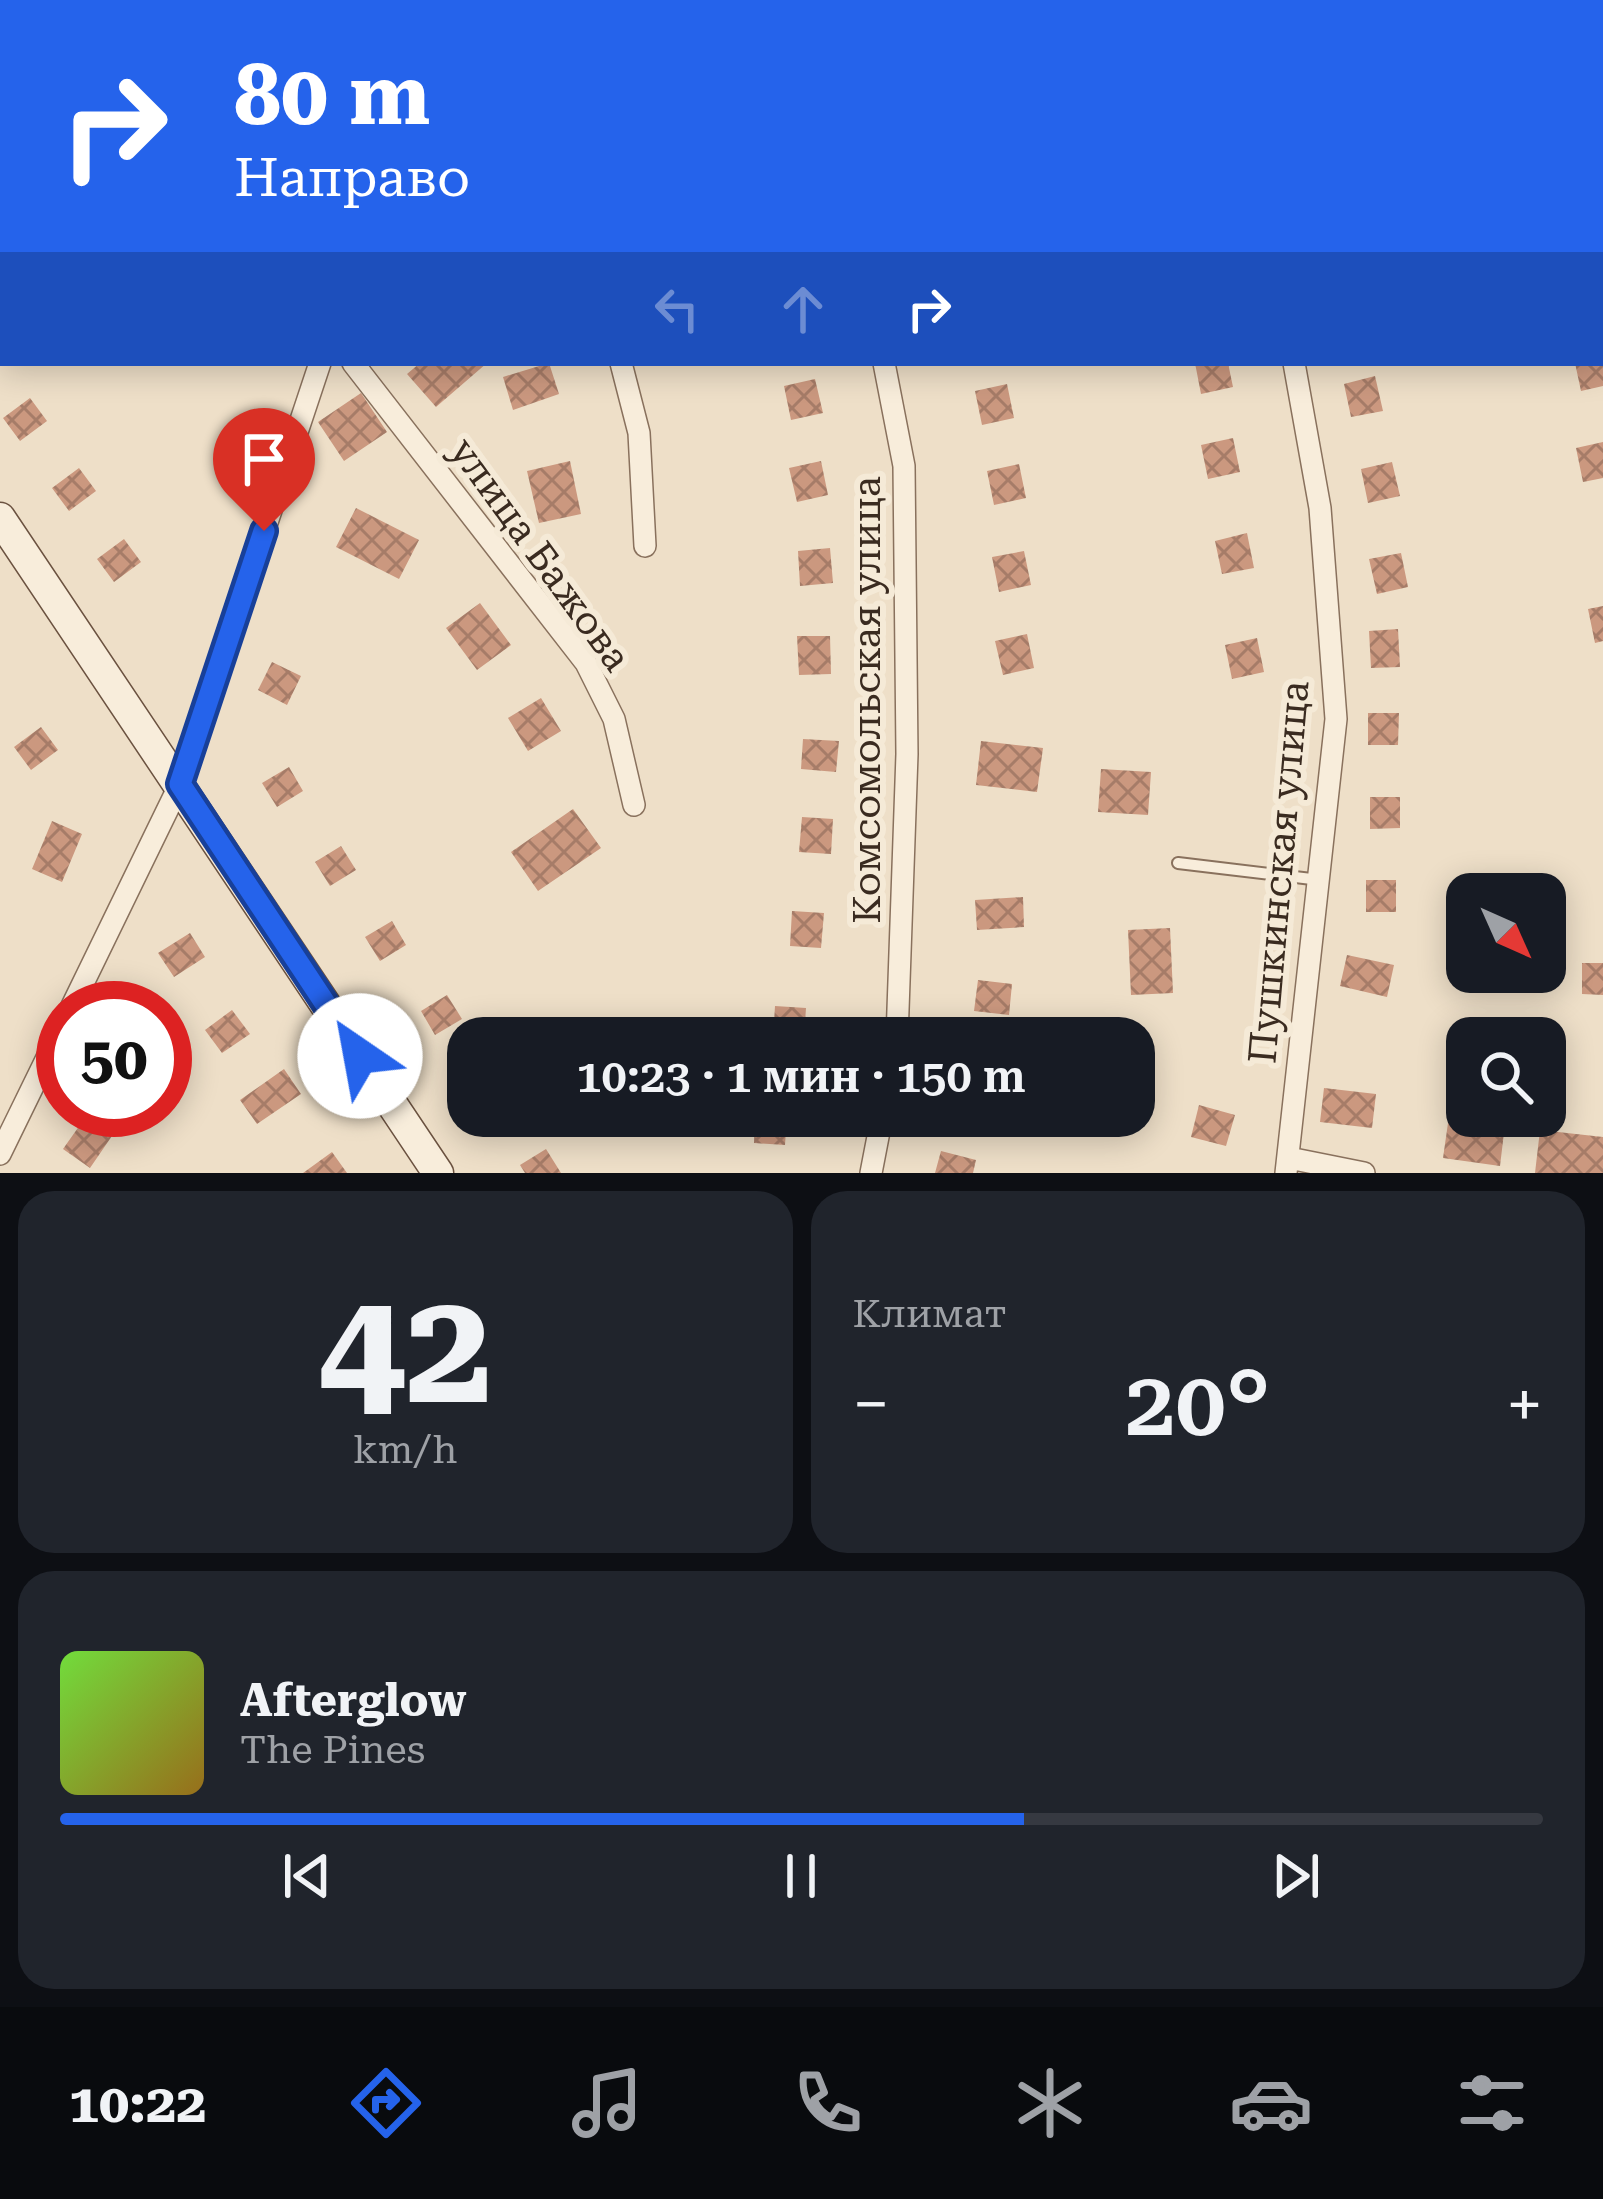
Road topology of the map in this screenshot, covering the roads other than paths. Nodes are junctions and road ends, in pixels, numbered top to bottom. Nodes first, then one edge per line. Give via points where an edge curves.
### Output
1 (319, 366) edge
2 (355, 366) edge
3 (622, 366) edge
4 (885, 366) edge
5 (1295, 366) edge
6 (0, 518) edge
7 (645, 546) dead end
8 (180, 784) junction
9 (634, 806) dead end
10 (1178, 863) dead end
11 (1319, 880) junction
12 (84, 981) edge
13 (898, 1017) edge
14 (36, 1080) edge
15 (878, 1137) edge
16 (0, 1154) edge
17 (1287, 1166) edge
18 (438, 1173) edge
19 (871, 1173) edge
20 (1364, 1173) edge

1 - 8 street
2 - 9 street, улица Бажова via 586,663 614,719
3 - 7 street via 639,433
4 - 13 street, Комсомольская улица via 904,466 908,754
5 - 11 street, Пушкинская улица via 1320,508 1336,719
6 - 8 main road
8 - 12 street
8 - 18 main road
10 - 11 lane
11 - 17 street, Пушкинская улица
14 - 16 street
15 - 19 street
17 - 20 street

